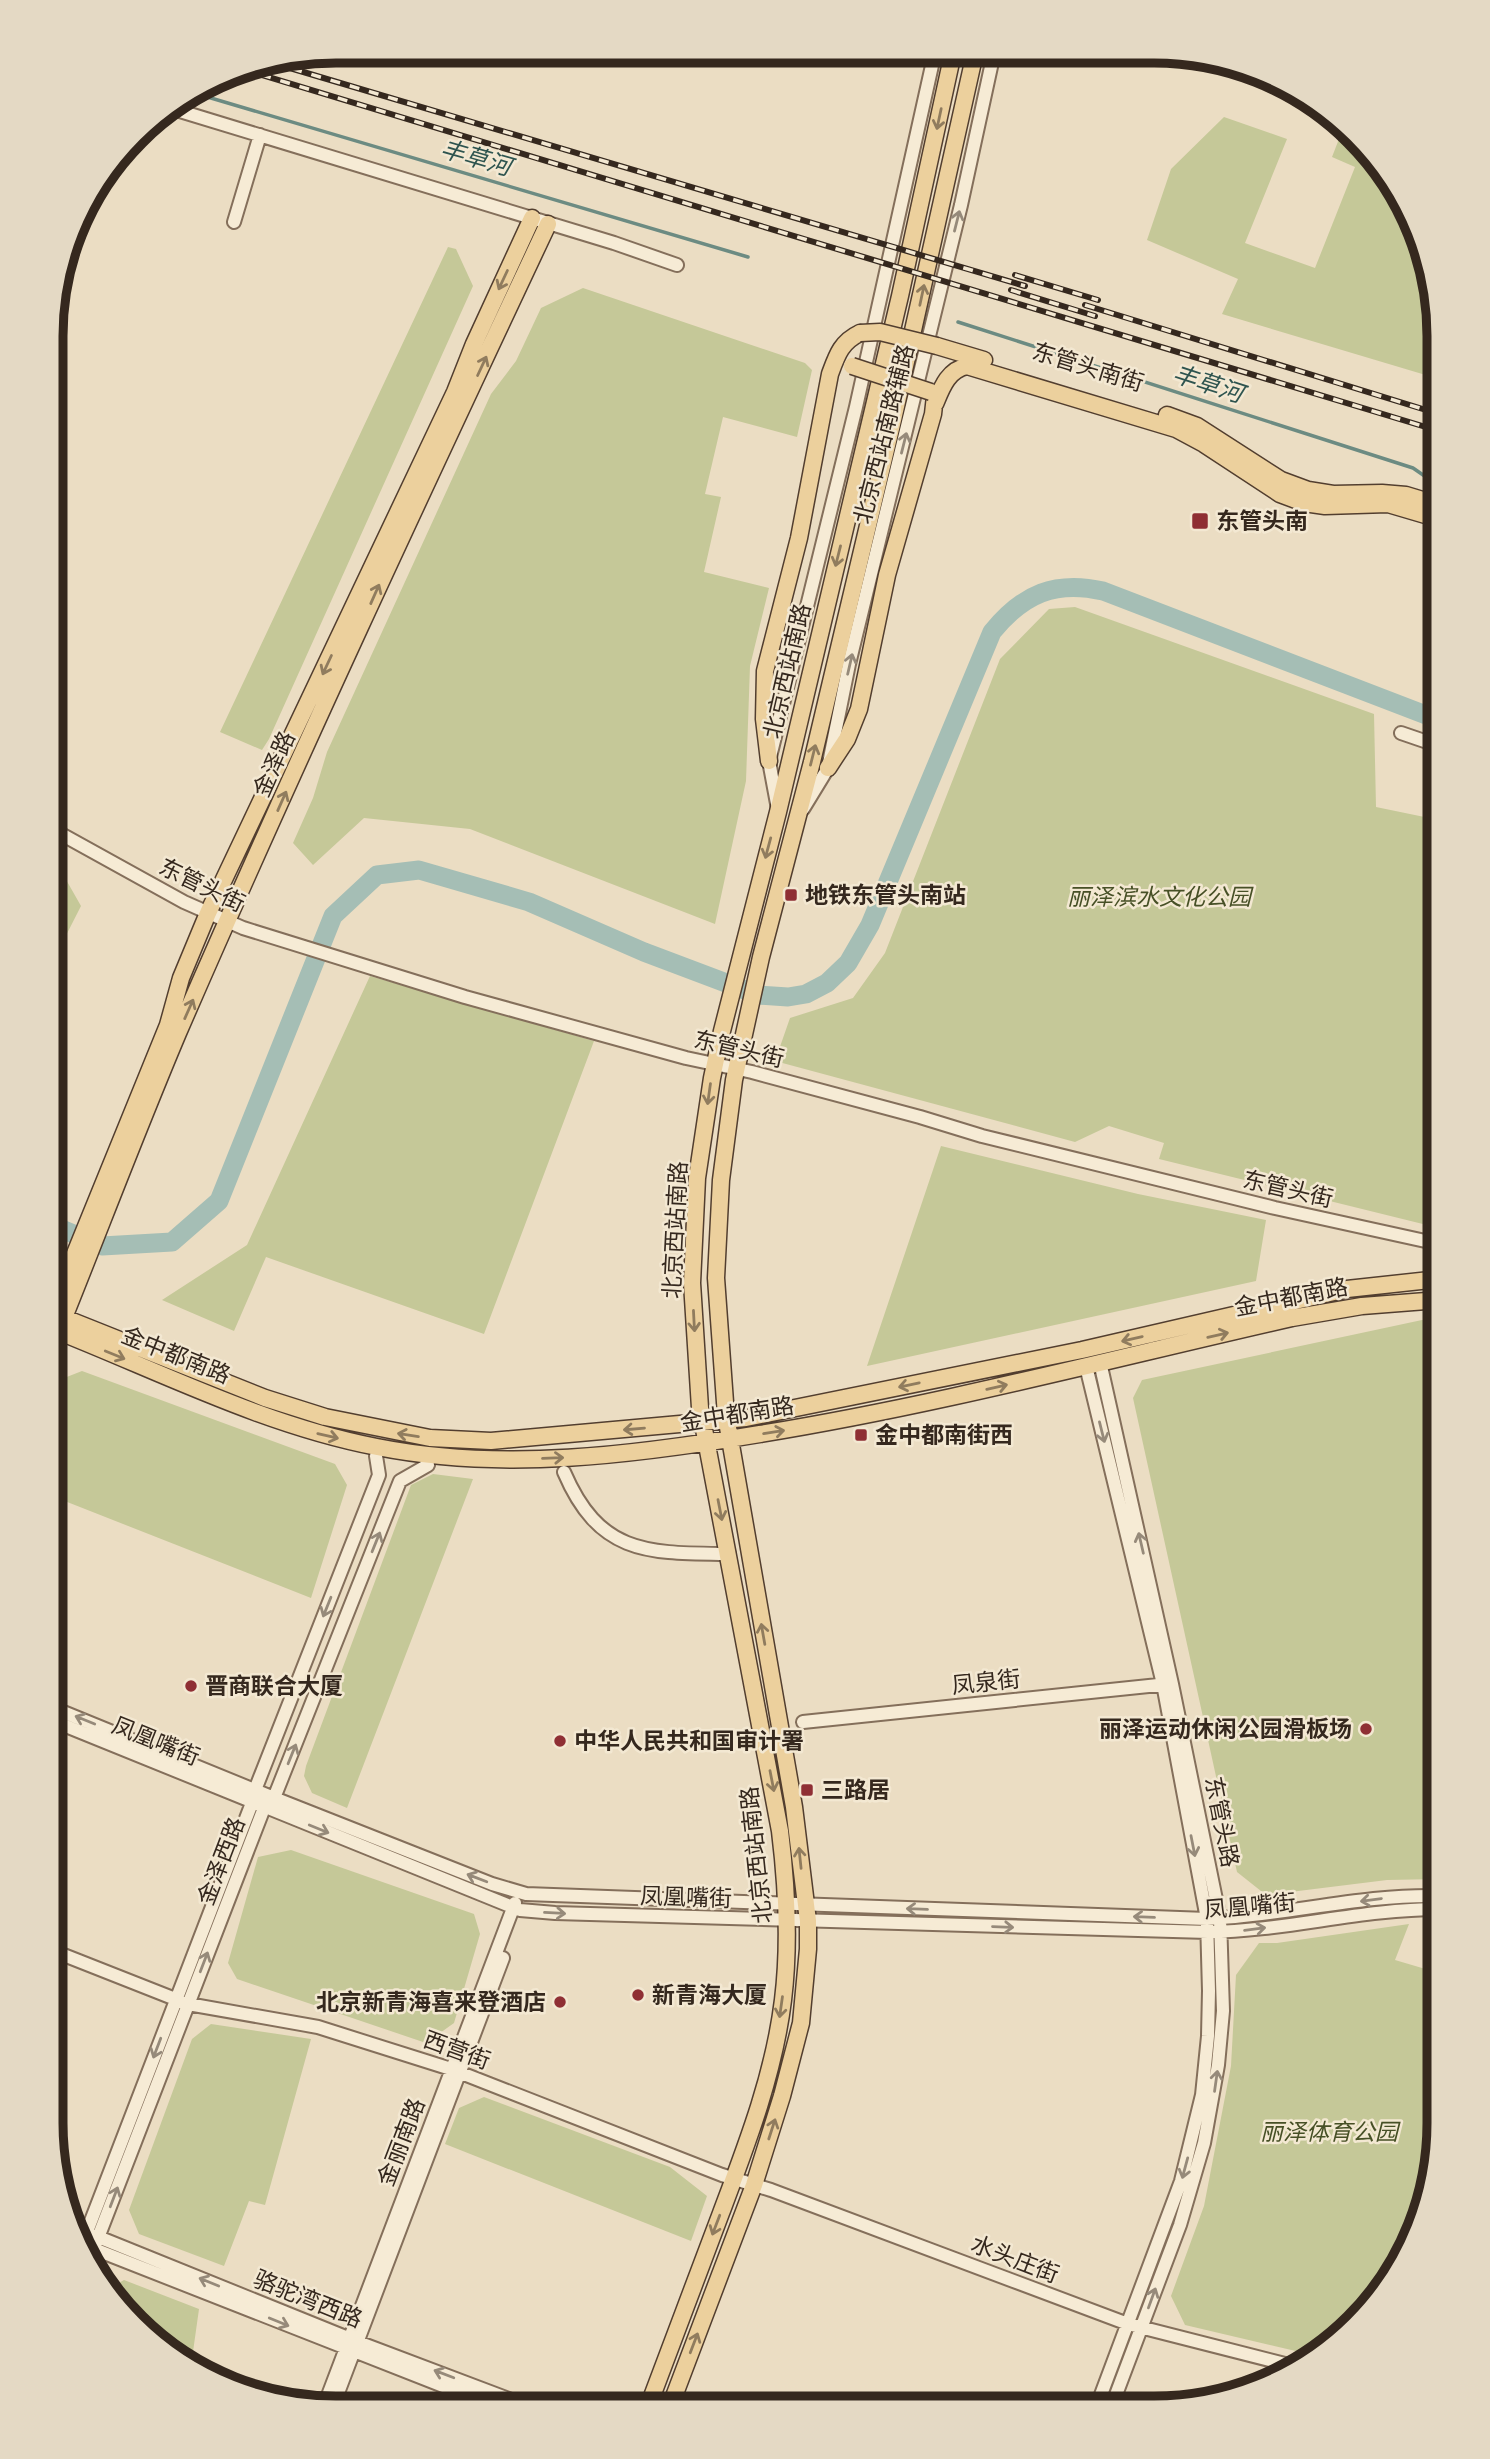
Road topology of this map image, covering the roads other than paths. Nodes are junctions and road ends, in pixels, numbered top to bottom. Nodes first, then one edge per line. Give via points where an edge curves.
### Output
1 (933, 63) edge
2 (951, 63) edge
3 (973, 63) edge
4 (992, 63) edge
5 (182, 111) edge
6 (260, 135) junction
7 (532, 218) junction
8 (234, 222) dead end
9 (548, 224) junction
10 (677, 265) dead end
11 (832, 369) junction
12 (933, 398) junction
13 (1427, 506) edge
14 (1427, 510) edge
15 (1401, 733) dead end
16 (1427, 742) edge
17 (769, 761) junction
18 (828, 768) junction
19 (778, 812) junction
20 (797, 819) junction
21 (63, 835) edge
22 (208, 913) junction
23 (228, 922) junction
24 (714, 1064) junction
25 (735, 1069) junction
26 (100, 1205) junction
27 (1427, 1241) edge
28 (1427, 1280) edge
29 (63, 1301) edge
30 (1427, 1301) edge
31 (63, 1323) edge
32 (63, 1323) edge
33 (1093, 1364) junction
34 (726, 1420) junction
35 (702, 1423) junction
36 (729, 1439) junction
37 (706, 1443) junction
38 (376, 1456) dead end
39 (428, 1465) dead end
40 (564, 1472) dead end
41 (729, 1554) junction
42 (1168, 1684) junction
43 (63, 1712) edge
44 (803, 1722) dead end
45 (63, 1725) edge
46 (261, 1800) junction
47 (522, 1894) junction
48 (1427, 1896) edge
49 (517, 1909) junction
50 (1427, 1909) edge
51 (793, 1910) junction
52 (808, 1922) junction
53 (1214, 1925) junction
54 (63, 1955) edge
55 (182, 2002) junction
56 (456, 2071) junction
57 (728, 2176) junction
58 (754, 2185) junction
59 (89, 2240) edge
60 (93, 2247) edge
61 (1128, 2324) junction
62 (1141, 2329) junction
63 (352, 2345) junction
64 (1283, 2364) edge
65 (329, 2396) edge
66 (336, 2396) edge
67 (471, 2396) edge
68 (501, 2396) edge
69 (652, 2396) edge
70 (674, 2396) edge
71 (1101, 2396) edge
72 (1116, 2396) edge

1 - 17 street, 北京西站南路辅路 via 856,407
2 -> 19 main road, 北京西站南路
20 -> 3 main road, 北京西站南路
18 -> 4 street, 北京西站南路辅路
5 - 6 street
6 - 7 street
6 - 8 street
7 - 9 street
7 -> 22 main road, 金泽路 via 450,405
9 - 10 street
23 -> 9 main road, 金泽路
11 - 12 main road, bridge via 852,366
11 - 13 main road, 东管头南街, bridge via 839,348 850,337 880,332 1197,426 1281,480 1308,490 1406,495
11 - 17 main road, 东管头南街 via 799,538 765,671
12 - 14 main road, 东管头南街 via 956,368 967,366 1176,429 1280,494 1304,503
12 - 18 main road, 东管头南街 via 887,575 859,709
15 - 16 street
17 - 19 street, 北京西站南路辅路
18 - 20 street, 北京西站南路辅路
19 -> 24 main road, 北京西站南路
20 - 25 main road, 北京西站南路
21 - 22 street, 东管头街
22 - 23 street, 东管头街
22 - 26 main road, 金泽路
23 - 24 street, 东管头街 via 465,997
26 -> 23 main road, 金泽路
24 - 25 street, 东管头街
24 -> 35 main road, 北京西站南路 via 697,1178 692,1283
25 - 27 street, 东管头街 via 1009,1142
25 - 34 main road, 北京西站南路 via 716,1278
26 - 29 main road, 金泽路
28 -> 34 main road, 金中都南路 via 1347,1289 1082,1350
33 -> 30 main road, 金中都南路 via 1292,1318
35 -> 31 main road, 金中都南路 via 491,1441 391,1432 276,1402
32 -> 37 main road, 金中都南路 via 261,1415 378,1448 509,1460 601,1456
36 -> 33 main road, 金中都南路 via 857,1419
33 - 42 street, 东管头路
34 - 35 main road, 金中都南路
34 - 36 main road, 北京西站南路
35 - 37 main road, 北京西站南路
36 - 37 main road, 金中都南路
51 -> 36 main road, 北京西站南路 via 794,1807
37 -> 41 main road, 北京西站南路
38 -> 46 street, 金泽西路 via 379,1475
46 -> 39 street, 金泽西路 via 400,1481
40 - 41 street via 576,1500 592,1520 639,1549
41 -> 51 main road, 北京西站南路
42 - 44 street, 凤泉街
42 - 53 street, 东管头路
46 -> 43 street, 凤凰嘴街
45 - 46 street, 凤凰嘴街
47 -> 46 street, 凤凰嘴街
46 -> 49 street, 凤凰嘴街
46 - 55 street, 金泽西路
47 - 49 street, 金丽南路
47 - 51 street, 凤凰嘴街
48 -> 53 street, 凤凰嘴街 via 1389,1898
49 -> 51 street, 凤凰嘴街
49 - 56 street, 金丽南路
53 -> 50 street, 凤凰嘴街
51 - 52 main road, 北京西站南路
53 -> 51 street, 凤凰嘴街
51 -> 57 main road, 北京西站南路 via 776,2040 756,2117
52 -> 53 street, 凤凰嘴街
58 -> 52 main road, 北京西站南路 via 797,2046 807,1977
53 -> 61 street, 东管头路 via 1199,2106 1181,2181
62 -> 53 street, 东管头路 via 1180,2225 1209,2120 1222,2036
54 - 55 street, 西营街
55 - 56 street, 西营街 via 318,2027
55 - 59 street, 金泽西路
56 - 57 street, 西营街
56 - 63 street, 金丽南路
57 - 58 street, 水头庄街
57 -> 69 main road, 北京西站南路
58 - 61 street, 水头庄街
70 -> 58 main road, 北京西站南路
60 - 63 street, 骆驼湾西路
61 - 62 street, 水头庄街
61 - 71 street, 东管头路
62 - 64 street, 水头庄街
62 - 72 street, 东管头路
63 - 65 street, 金丽南路
63 - 66 street, 金丽南路
63 - 67 street, 骆驼湾西路
68 -> 63 street, 骆驼湾西路

